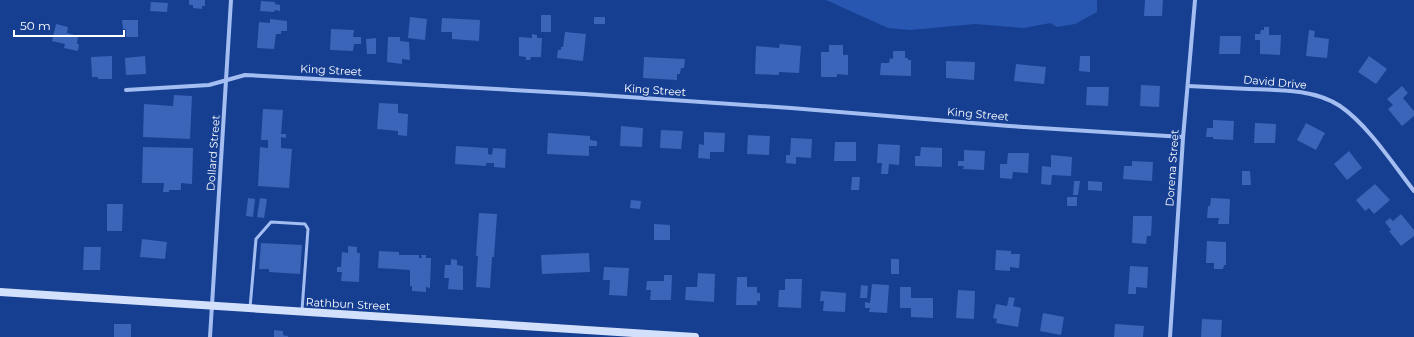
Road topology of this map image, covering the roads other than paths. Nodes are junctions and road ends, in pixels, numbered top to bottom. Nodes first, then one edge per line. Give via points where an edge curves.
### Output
1 (231, 0) edge
2 (1195, 0) edge
3 (226, 81) junction
4 (1188, 86) junction
5 (126, 90) dead end
6 (1183, 137) junction
7 (1414, 191) edge
8 (0, 292) edge
9 (211, 306) junction
10 (250, 309) junction
11 (302, 312) junction
12 (210, 337) edge
13 (695, 337) edge
14 (1170, 337) edge

1 - 3 street, Dollard Street
2 - 4 street, Dorena Street
3 - 5 street, King Street via 209,85
3 - 6 street, King Street via 245,75 382,82 791,108
3 - 9 street, Dollard Street
4 - 6 street, Dorena Street
4 - 7 street, David Drive via 1284,91 1326,99 1340,106 1355,119
6 - 14 street, Dorena Street
8 - 9 street, Rathbun Street
9 - 10 street, Rathbun Street
9 - 12 street, Dollard Street
10 - 11 street, Rathbun Street
10 - 11 lane via 256,239 271,222 305,224 308,229
11 - 13 street, Rathbun Street

